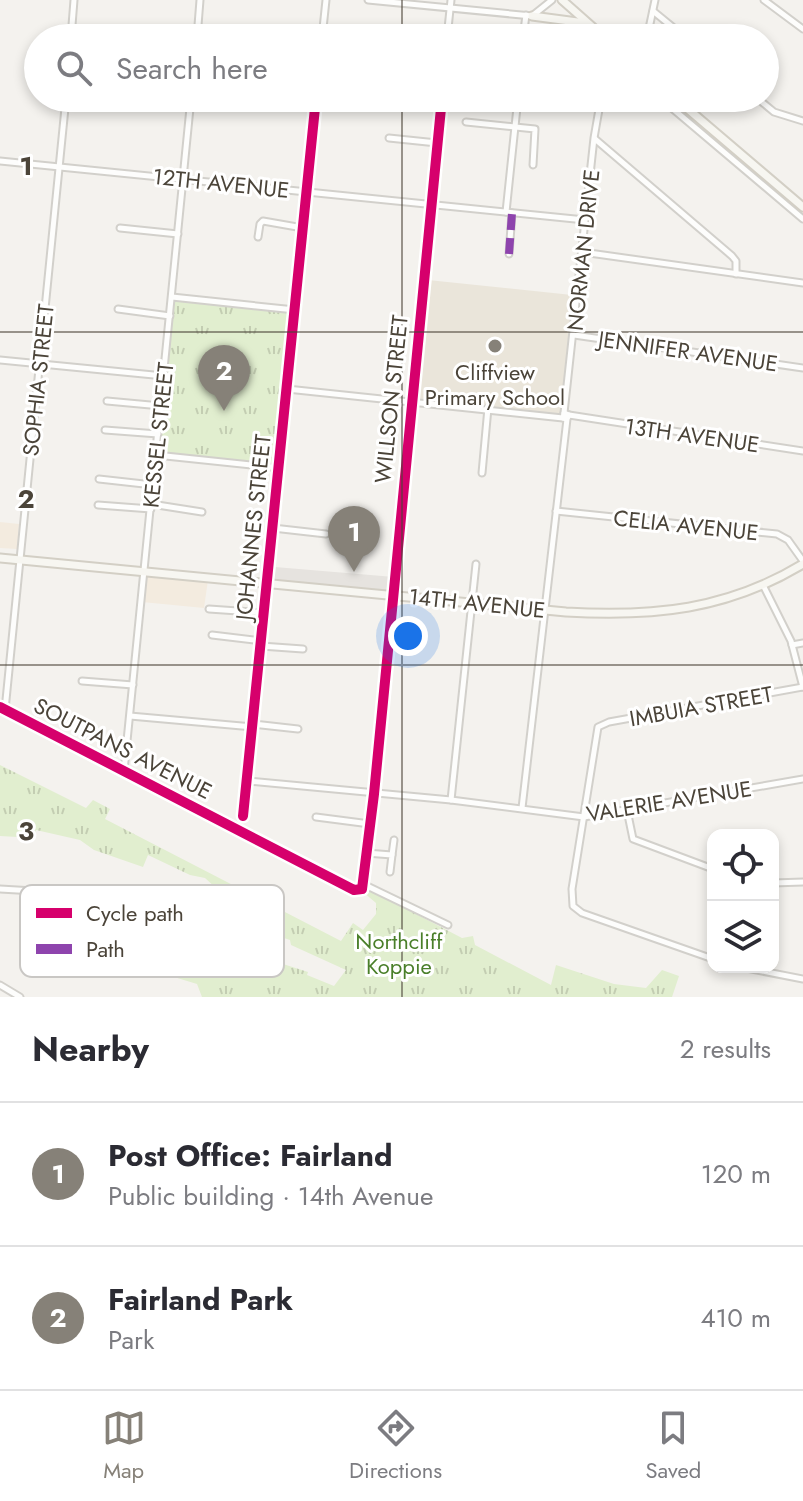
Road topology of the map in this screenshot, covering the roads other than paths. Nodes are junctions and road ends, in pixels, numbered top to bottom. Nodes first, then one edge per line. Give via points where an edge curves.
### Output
1 (74, 0) edge
2 (200, 0) edge
3 (326, 0) edge
4 (368, 0) edge
5 (451, 0) edge
6 (552, 0) edge
7 (562, 0) edge
8 (655, 0) edge
9 (764, 0) edge
10 (450, 8) junction
11 (653, 11) junction
12 (529, 16) junction
13 (587, 23) joint
14 (72, 24) edge
15 (198, 24) edge
16 (323, 24) edge
17 (448, 24) edge
18 (527, 24) edge
19 (650, 24) edge
20 (669, 24) edge
21 (803, 29) edge
22 (65, 112) edge
23 (190, 112) edge
24 (315, 112) edge
25 (440, 112) edge
26 (517, 112) edge
27 (599, 112) edge
28 (677, 112) edge
29 (691, 112) edge
30 (774, 112) edge
31 (803, 121) edge
32 (466, 122) dead end
33 (515, 127) junction
34 (389, 138) dead end
35 (594, 138) junction
36 (437, 143) junction
37 (0, 161) edge
38 (533, 165) dead end
39 (61, 168) junction
40 (183, 179) junction
41 (307, 192) junction
42 (431, 205) junction
43 (803, 207) edge
44 (509, 212) junction
45 (803, 219) edge
46 (585, 220) junction
47 (120, 228) dead end
48 (303, 228) junction
49 (178, 234) junction
50 (258, 237) dead end
51 (582, 252) junction
52 (509, 254) dead end
53 (736, 274) junction
54 (803, 283) edge
55 (172, 297) junction
56 (118, 309) dead end
57 (295, 310) junction
58 (170, 316) junction
59 (574, 335) junction
60 (0, 360) edge
61 (39, 364) junction
62 (803, 368) edge
63 (164, 376) junction
64 (287, 389) junction
65 (107, 401) dead end
66 (411, 401) junction
67 (161, 406) junction
68 (488, 408) junction
69 (566, 416) junction
70 (105, 430) dead end
71 (158, 434) junction
72 (803, 451) edge
73 (156, 455) junction
74 (279, 468) junction
75 (482, 473) dead end
76 (99, 479) dead end
77 (153, 485) junction
78 (98, 505) dead end
79 (151, 506) junction
80 (556, 511) junction
81 (202, 512) dead end
82 (273, 528) junction
83 (326, 534) dead end
84 (0, 558) edge
85 (20, 560) junction
86 (803, 562) edge
87 (476, 564) dead end
88 (144, 573) junction
89 (268, 584) junction
90 (763, 585) junction
91 (391, 594) junction
92 (471, 602) junction
93 (209, 609) dead end
94 (546, 610) junction
95 (265, 613) junction
96 (212, 635) dead end
97 (803, 643) edge
98 (262, 644) junction
99 (792, 645) junction
100 (303, 649) dead end
101 (82, 681) dead end
102 (133, 685) junction
103 (803, 688) edge
104 (3, 708) edge
105 (130, 716) junction
106 (253, 726) junction
107 (298, 729) dead end
108 (124, 771) junction
109 (803, 779) edge
110 (248, 781) junction
111 (374, 794) junction
112 (451, 800) junction
113 (522, 808) junction
114 (627, 810) junction
115 (243, 816) dead end
116 (316, 817) dead end
117 (584, 817) junction
118 (370, 824) junction
119 (394, 840) dead end
120 (366, 853) junction
121 (392, 855) junction
122 (707, 867) edge
123 (390, 872) dead end
124 (803, 882) edge
125 (779, 883) edge
126 (363, 884) junction
127 (0, 889) edge
128 (20, 890) edge
129 (448, 925) dead end
130 (707, 957) edge
131 (772, 973) edge
132 (803, 979) edge
133 (0, 985) edge
134 (18, 997) edge

1 - 14 street
2 - 15 street
3 - 16 street
4 - 10 street
5 - 10 street
6 - 12 street
7 - 13 main road
8 - 11 street
9 - 21 street
10 - 12 street
10 - 17 street
11 - 19 street
11 - 20 street
12 - 13 main road
12 - 18 street
22 - 39 street, SOPHIA STREET
23 - 40 street, KESSEL STREET
24 - 41 street, JOHANNES STREET
25 - 36 street, WILLSON STREET
26 - 33 street
27 - 35 street, NORMAN DRIVE
28 - 45 street
29 - 43 main road
30 - 31 street
32 - 33 street
33 - 38 street via 536,130
33 - 44 street
34 - 36 street
35 - 46 street, NORMAN DRIVE
35 - 53 street via 732,256
36 - 42 street, WILLSON STREET
37 - 39 street, 12TH AVENUE
39 - 40 street, 12TH AVENUE
39 - 61 street, SOPHIA STREET
40 - 41 street, 12TH AVENUE
40 - 49 street, KESSEL STREET
41 - 42 street, 12TH AVENUE
41 - 48 street, JOHANNES STREET
42 - 44 street, 12TH AVENUE
42 - 66 street, WILLSON STREET
44 - 46 street, 12TH AVENUE
44 - 52 street
46 - 51 street, NORMAN DRIVE
47 - 49 street
48 - 50 street via 263,221
48 - 57 street, JOHANNES STREET
49 - 55 street, KESSEL STREET
51 - 53 street
51 - 59 street, NORMAN DRIVE
53 - 54 street
55 - 57 street
55 - 58 street, KESSEL STREET
56 - 58 street
57 - 64 street, JOHANNES STREET
58 - 63 street, KESSEL STREET
59 - 62 street, JENNIFER AVENUE
59 - 69 street, NORMAN DRIVE
60 - 61 street
61 - 63 street
61 - 85 street, SOPHIA STREET
63 - 67 street, KESSEL STREET
64 - 66 street, 13TH AVENUE
64 - 74 street, JOHANNES STREET
65 - 67 street
66 - 68 street, 13TH AVENUE
66 - 91 street, WILLSON STREET
67 - 71 street, KESSEL STREET
68 - 69 street, 13TH AVENUE
68 - 75 street
69 - 72 street, 13TH AVENUE
69 - 80 street, NORMAN DRIVE
70 - 71 street
71 - 73 street, KESSEL STREET
73 - 74 street
73 - 77 street, KESSEL STREET
74 - 82 street, JOHANNES STREET
76 - 77 street
77 - 79 street, KESSEL STREET
78 - 79 street
79 - 81 street
79 - 88 street, KESSEL STREET
80 - 86 street, CELIA AVENUE via 777,534
80 - 94 street, NORMAN DRIVE
82 - 83 street
82 - 89 street, JOHANNES STREET
84 - 85 main road, 14TH AVENUE
85 - 88 main road, 14TH AVENUE
85 - 104 street, SOPHIA STREET
86 - 90 main road, 14TH AVENUE
87 - 92 street
88 - 89 main road, 14TH AVENUE
88 - 102 street, KESSEL STREET
89 - 91 main road, 14TH AVENUE
89 - 95 street, JOHANNES STREET
90 - 94 main road, 14TH AVENUE via 662,613
90 - 99 street
91 - 92 main road, 14TH AVENUE
91 - 111 street, WILLSON STREET
92 - 94 main road, 14TH AVENUE
92 - 112 street
93 - 95 street
94 - 113 street, NORMAN DRIVE
95 - 98 street, JOHANNES STREET
96 - 98 street
97 - 99 street
98 - 100 street
98 - 106 street, JOHANNES STREET
99 - 103 street
101 - 102 street
102 - 105 street, KESSEL STREET
103 - 117 street, IMBUIA STREET via 600,725
104 - 108 street, SOUTPANS AVENUE
105 - 106 street
105 - 108 street, KESSEL STREET
106 - 107 street
106 - 110 street, JOHANNES STREET
108 - 126 street, SOUTPANS AVENUE via 356,891
109 - 114 street, VALERIE AVENUE
110 - 111 street, VALERIE AVENUE
110 - 115 street, JOHANNES STREET
111 - 112 street, VALERIE AVENUE
111 - 118 street, WILLSON STREET
112 - 113 street, VALERIE AVENUE
113 - 117 street, VALERIE AVENUE
114 - 117 street, VALERIE AVENUE
114 - 122 street via 634,841
116 - 118 street
117 - 130 street via 573,906
118 - 120 street, WILLSON STREET
119 - 121 street
120 - 121 street
120 - 126 street, WILLSON STREET
121 - 123 street
124 - 125 street
126 - 129 street
127 - 128 street
131 - 132 street
133 - 134 street

